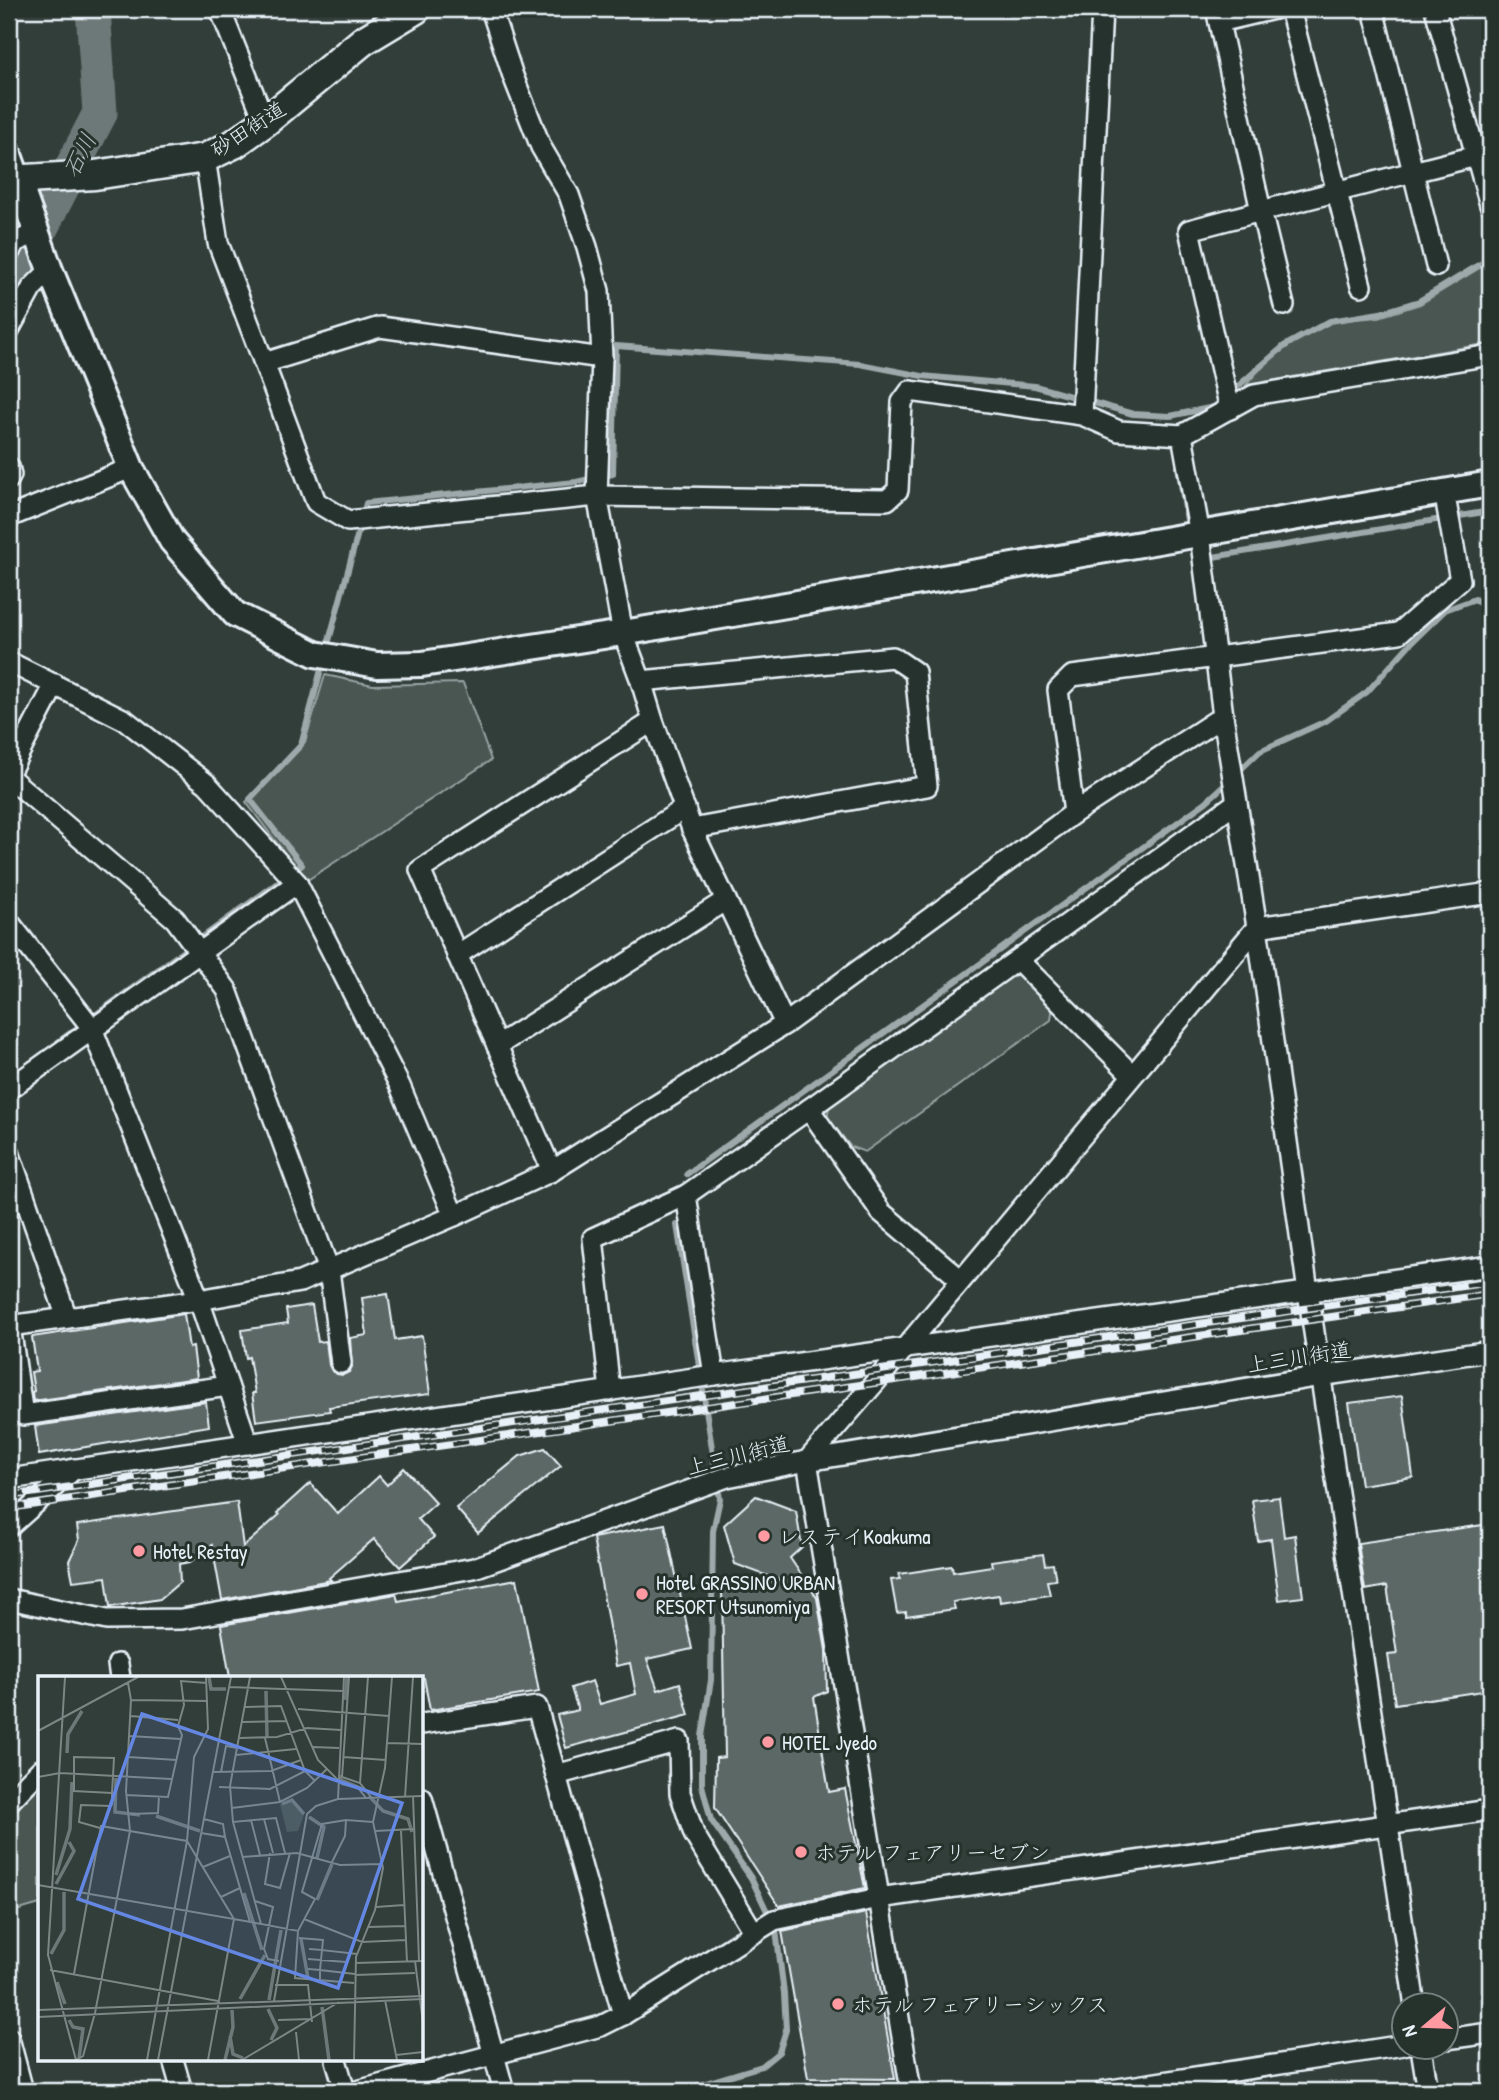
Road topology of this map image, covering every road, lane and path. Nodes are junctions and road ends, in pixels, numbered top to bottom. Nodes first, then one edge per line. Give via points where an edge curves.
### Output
1 (220, 9) edge
2 (416, 9) edge
3 (491, 9) edge
4 (1102, 9) edge
5 (1274, 9) edge
6 (1290, 9) edge
7 (1373, 9) edge
8 (1435, 9) edge
9 (1217, 15) edge
10 (265, 122) junction
11 (1476, 156) junction
12 (205, 158) junction
13 (12, 171) edge
14 (1413, 173) junction
15 (1338, 192) junction
16 (1490, 205) edge
17 (1261, 211) junction
18 (37, 233) junction
19 (9, 253) edge
20 (1436, 266) dead end
21 (50, 270) junction
22 (1362, 286) dead end
23 (1284, 305) dead end
24 (9, 330) edge
25 (1490, 355) edge
26 (602, 358) junction
27 (264, 363) junction
28 (1230, 409) junction
29 (1082, 415) junction
30 (1182, 435) junction
31 (9, 467) edge
32 (131, 468) junction
33 (9, 479) edge
34 (1490, 484) edge
35 (1444, 491) junction
36 (597, 496) junction
37 (9, 517) edge
38 (1200, 535) junction
39 (623, 633) junction
40 (1215, 657) junction
41 (9, 662) edge
42 (641, 681) junction
43 (55, 684) junction
44 (1223, 716) junction
45 (653, 721) junction
46 (9, 775) edge
47 (1236, 803) junction
48 (685, 808) junction
49 (1074, 813) junction
50 (692, 829) junction
51 (297, 884) junction
52 (1490, 893) edge
53 (726, 900) junction
54 (9, 922) edge
55 (1257, 927) junction
56 (200, 952) junction
57 (457, 954) junction
58 (1018, 960) junction
59 (785, 1024) junction
60 (92, 1028) junction
61 (497, 1046) junction
62 (1132, 1075) junction
63 (9, 1089) edge
64 (809, 1109) junction
65 (9, 1152) edge
66 (552, 1171) junction
67 (686, 1195) junction
68 (454, 1216) junction
69 (1490, 1266) edge
70 (329, 1270) junction
71 (961, 1280) junction
72 (1308, 1292) junction
73 (199, 1300) junction
74 (67, 1318) junction
75 (9, 1326) edge
76 (904, 1349) junction
77 (1490, 1351) edge
78 (341, 1363) dead end
79 (714, 1375) junction
80 (1321, 1376) junction
81 (228, 1386) junction
82 (610, 1391) junction
83 (248, 1444) junction
84 (807, 1461) junction
85 (74, 1469) junction
86 (9, 1479) edge
87 (9, 1527) edge
88 (9, 1599) edge
89 (424, 1724) edge
90 (38, 1772) edge
91 (556, 1775) junction
92 (9, 1802) edge
93 (424, 1805) edge
94 (1490, 1810) edge
95 (1388, 1825) junction
96 (879, 1898) junction
97 (754, 1933) junction
98 (1413, 1992) edge
99 (623, 2014) junction
100 (1490, 2032) edge
101 (1460, 2037) edge
102 (9, 2038) edge
103 (1390, 2047) edge
104 (493, 2053) junction
105 (174, 2062) edge
106 (337, 2062) edge
107 (1423, 2062) edge
108 (23, 2091) edge
109 (182, 2091) edge
110 (345, 2091) edge
111 (357, 2091) edge
112 (504, 2091) edge
113 (911, 2091) edge
114 (1104, 2091) edge
115 (1428, 2091) edge

1 - 10 street
2 - 10 main road, 砂田街道 via 363,41
3 - 26 street via 541,148 569,195 587,247 599,290
4 - 29 street
5 - 9 street
6 - 15 street
7 - 14 street
8 - 11 street
9 - 17 street
10 - 12 main road, 砂田街道
11 - 14 street
11 - 16 street
12 - 13 main road, 砂田街道 via 95,175
12 - 27 street via 218,243
13 - 18 street
14 - 15 street
14 - 20 street
15 - 17 street
15 - 22 street
17 - 23 street
17 - 28 street via 1189,230
18 - 19 street via 15,242
18 - 21 street
21 - 24 street via 32,288
21 - 32 street
25 - 28 street via 1254,395
26 - 27 street via 380,327
26 - 36 street
27 - 36 street via 316,502 348,521
28 - 30 street
29 - 30 street via 1119,431
29 - 36 street via 909,391 902,402 898,490 887,500
30 - 38 street
31 - 33 street
32 - 37 street
32 - 39 street via 172,541 235,614 315,654 377,664 422,664
34 - 35 street
35 - 38 street
35 - 40 street via 1460,580 1399,633
36 - 39 street
38 - 39 street
38 - 40 street
39 - 42 street
40 - 44 street
40 - 49 street via 1072,676 1058,690
41 - 43 street
42 - 45 street
42 - 50 street via 892,657 915,672 927,786
43 - 46 street
43 - 51 street via 125,720 207,784
44 - 47 street
44 - 49 street
45 - 48 street
45 - 57 street via 420,870
46 - 56 street via 175,919
47 - 55 street
47 - 58 street
48 - 50 street
48 - 57 street
49 - 59 street
50 - 53 street
51 - 56 street
51 - 68 street via 400,1086
52 - 55 street
53 - 59 street
53 - 61 street
54 - 60 street
55 - 62 street
55 - 72 street
56 - 60 street
56 - 70 street via 227,990
57 - 61 street
58 - 62 street
58 - 64 street
59 - 66 street
60 - 63 street
60 - 73 street
61 - 66 street
62 - 71 street
64 - 67 street
64 - 71 street via 881,1212
65 - 74 street
66 - 68 street
67 - 79 street
67 - 82 street via 593,1238
68 - 70 street
69 - 72 street
70 - 73 street via 300,1282
70 - 78 street
71 - 76 street
72 - 76 street
72 - 80 street
73 - 74 street
73 - 81 street
74 - 75 street
75 - 81 street via 23,1415
76 - 79 street
76 - 84 street
77 - 80 street, 上三川街道
79 - 82 street
80 - 84 street, 上三川街道
80 - 95 street
81 - 83 street
82 - 83 street
83 - 85 street
84 - 88 street, 上三川街道 via 727,1477 474,1568 182,1619 107,1620
84 - 96 street
85 - 86 street
85 - 87 street
89 - 91 street via 537,1707
90 - 92 street
91 - 97 street via 679,1741 680,1793 694,1834
91 - 99 street
93 - 104 street
94 - 95 street
95 - 96 street
95 - 98 street
96 - 97 street via 774,1920
96 - 113 street
97 - 99 street
99 - 104 street via 601,2026
100 - 101 street
102 - 108 street
103 - 114 street
104 - 111 street
104 - 112 street
105 - 109 street
106 - 110 street
107 - 115 street

